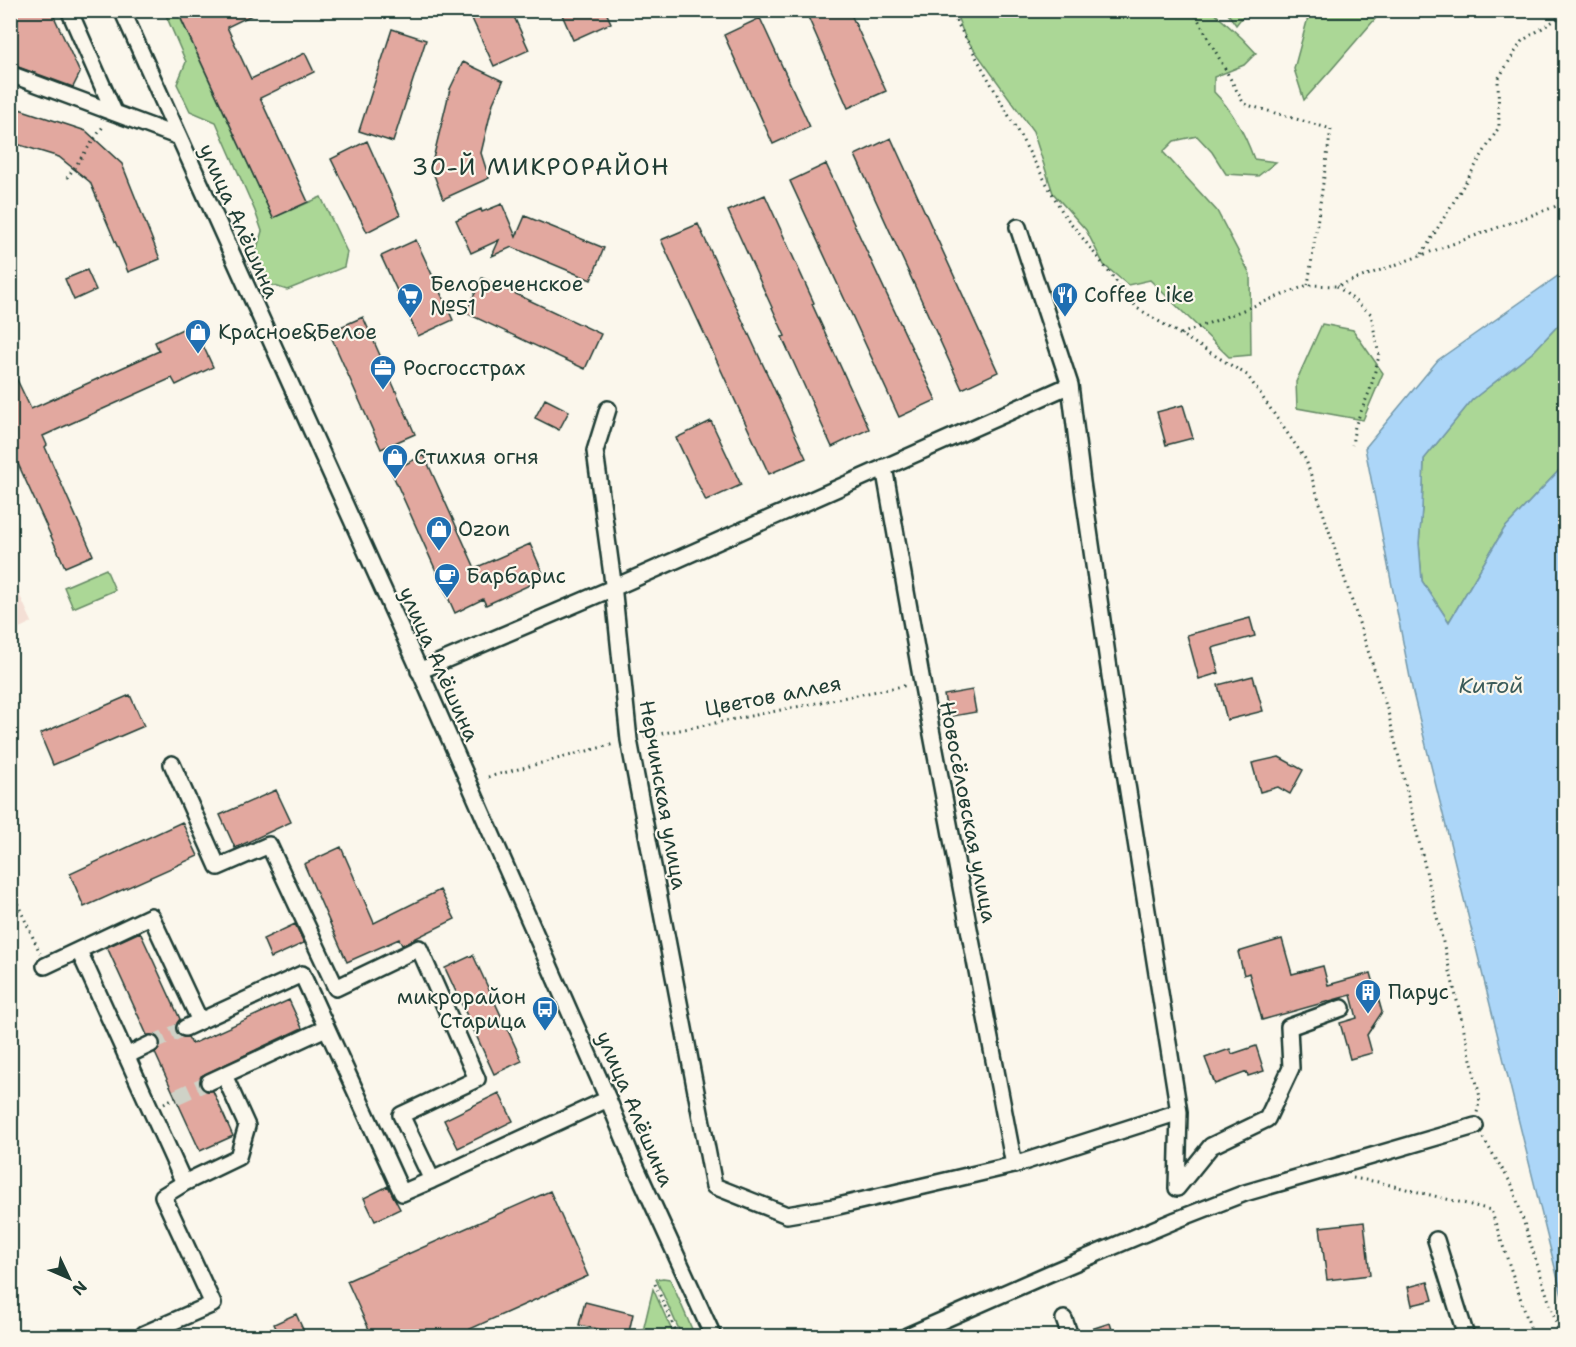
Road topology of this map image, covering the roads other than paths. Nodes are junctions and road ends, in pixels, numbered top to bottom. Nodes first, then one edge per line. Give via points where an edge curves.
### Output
1 (69, 10) edge
2 (122, 10) edge
3 (10, 74) edge
4 (114, 112) junction
5 (179, 136) junction
6 (1018, 227) dead end
7 (1070, 385) junction
8 (608, 409) dead end
9 (884, 467) junction
10 (613, 588) junction
11 (419, 671) junction
12 (172, 764) dead end
13 (79, 951) junction
14 (45, 966) road end
15 (1342, 1008) dead end
16 (200, 1021) junction
17 (326, 1028) junction
18 (184, 1029) tunnel mouth
19 (151, 1044) tunnel mouth
20 (126, 1056) junction
21 (224, 1075) junction
22 (209, 1082) tunnel mouth
23 (608, 1099) junction
24 (1179, 1112) junction
25 (1475, 1126) road end
26 (1014, 1165) junction
27 (432, 1180) junction
28 (184, 1183) junction
29 (1436, 1240) dead end
30 (1064, 1319) dead end
31 (143, 1336) edge
32 (713, 1336) edge
33 (907, 1336) edge
34 (1070, 1336) edge
35 (1466, 1336) edge

1 - 4 street
2 - 5 street, улица Алёшина
3 - 4 street
4 - 5 street
5 - 11 street, улица Алёшина
6 - 7 street
7 - 9 street
7 - 24 street via 1114,703
8 - 10 street, Нерчинская улица via 595,451
9 - 10 street
9 - 26 street, Новосёловская улица
10 - 11 street
10 - 26 street, Нерчинская улица via 629,740 714,1186 787,1215
11 - 23 street, улица Алёшина
12 - 27 street via 218,867 269,845 336,988 419,948 477,1079 401,1115
13 - 14 street
13 - 16 street via 151,916
13 - 20 street
15 - 24 street via 1289,1027 1291,1068 1267,1119 1211,1146 1177,1188
16 - 17 street via 302,974
16 - 18 street
17 - 21 street
17 - 27 street via 402,1192
19 - 20 street
20 - 28 street
21 - 22 street
21 - 28 street via 247,1126 238,1157
23 - 27 street
23 - 32 street, улица Алёшина
24 - 26 street
25 - 33 street via 1245,1193
28 - 31 street via 163,1196 213,1304
29 - 35 street
30 - 34 street

